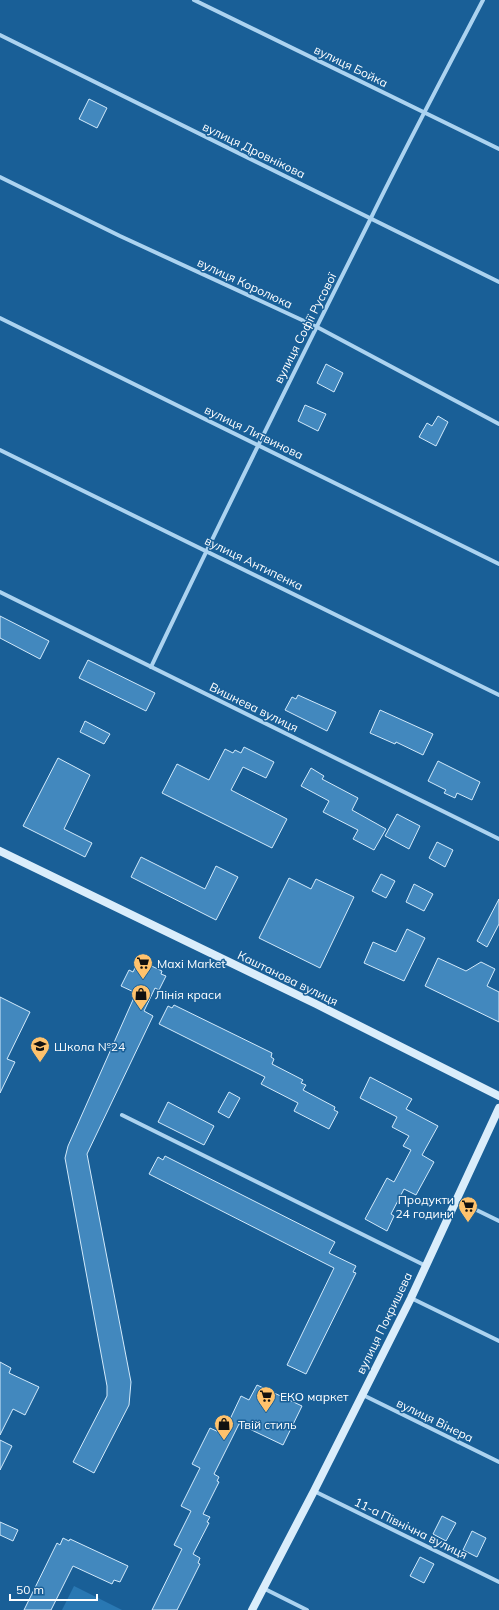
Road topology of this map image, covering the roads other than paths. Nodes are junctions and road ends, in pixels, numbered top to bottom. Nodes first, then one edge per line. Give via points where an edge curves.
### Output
1 (194, 0) edge
2 (483, 0) edge
3 (0, 35) edge
4 (425, 113) junction
5 (499, 149) edge
6 (0, 177) edge
7 (370, 219) junction
8 (499, 282) edge
9 (0, 318) edge
10 (317, 327) junction
11 (499, 424) edge
12 (257, 445) junction
13 (0, 450) edge
14 (206, 550) junction
15 (499, 564) edge
16 (0, 592) edge
17 (151, 667) junction
18 (499, 695) edge
19 (499, 839) edge
20 (0, 851) edge
21 (499, 1096) edge
22 (499, 1108) edge
23 (122, 1115) dead end
24 (456, 1200) junction
25 (499, 1221) edge
26 (426, 1266) junction
27 (411, 1298) junction
28 (499, 1341) edge
29 (363, 1395) junction
30 (499, 1462) edge
31 (314, 1491) junction
32 (499, 1582) edge
33 (263, 1588) junction
34 (252, 1610) edge
35 (307, 1610) edge

1 - 4 street, вулиця Бойка
2 - 4 street, вулиця Софії Русової
3 - 7 street, вулиця Дровнікова
4 - 5 street, вулиця Бойка
4 - 7 street, вулиця Софії Русової
6 - 10 street, вулиця Королюка via 120,236
7 - 8 street, вулиця Дровнікова
7 - 10 street, вулиця Софії Русової
9 - 12 street, вулиця Литвинова
10 - 11 street, вулиця Королюка
10 - 12 street, вулиця Софії Русової
12 - 14 street, вулиця Софії Русової
12 - 15 street, вулиця Литвинова
13 - 14 street, вулиця Антипенка
14 - 17 street, вулиця Софії Русової
14 - 18 street, вулиця Антипенка
16 - 17 street, Вишнева вулиця
17 - 19 street, Вишнева вулиця
20 - 21 street, Каштанова вулиця
22 - 24 street, вулиця Покришева
23 - 26 street
24 - 25 street
24 - 26 street, вулиця Покришева
26 - 27 street, вулиця Покришева
27 - 28 street
27 - 29 street, вулиця Покришева
29 - 30 street, вулиця Вінера
29 - 31 street, вулиця Покришева
31 - 32 street, 11-а Північна вулиця
31 - 33 street, вулиця Покришева
33 - 34 street, вулиця Покришева
33 - 35 street

